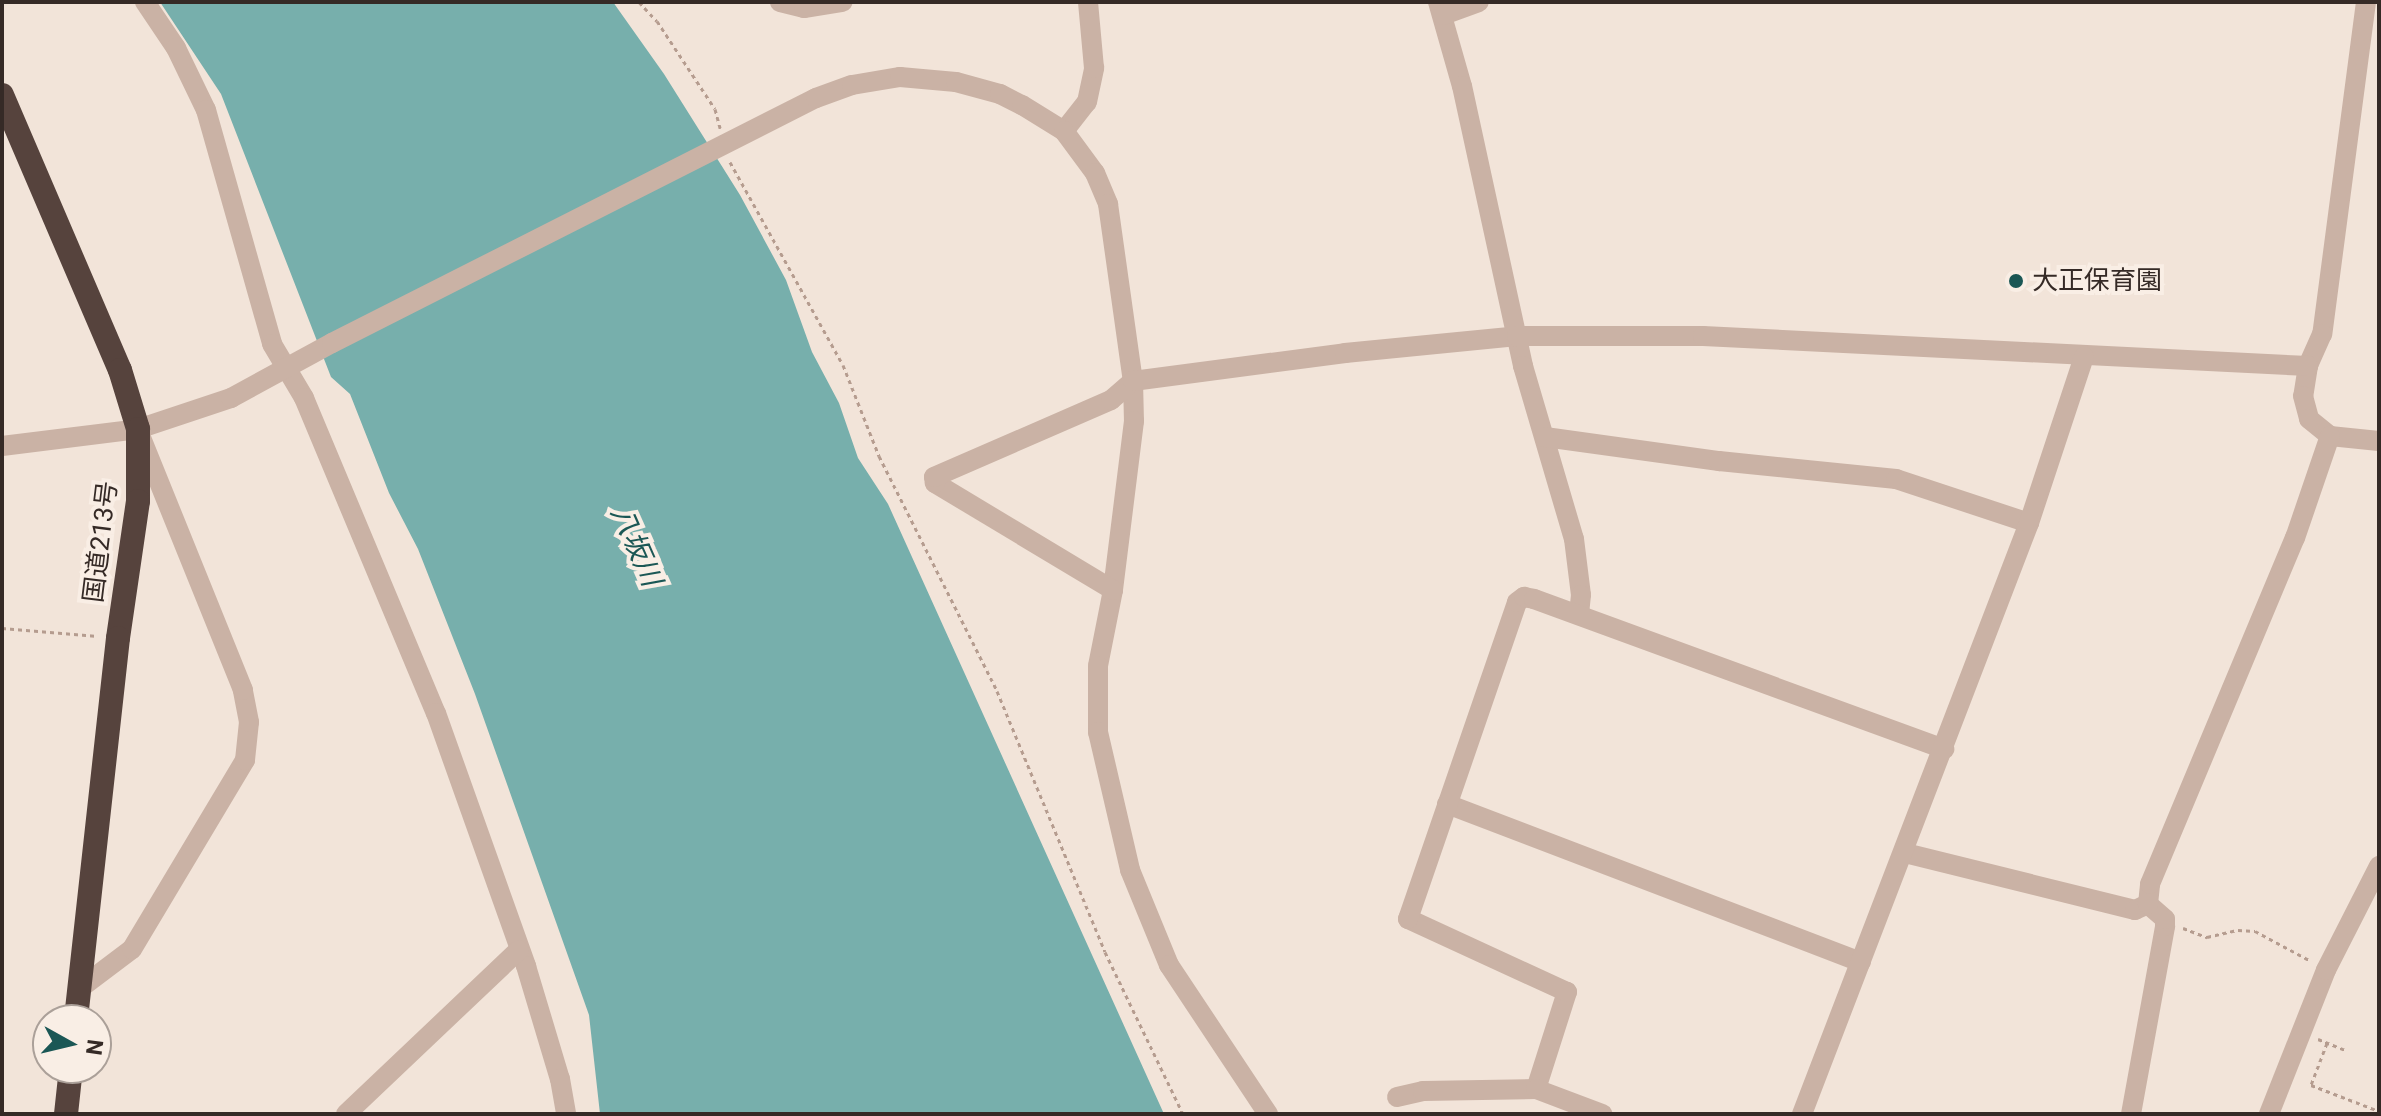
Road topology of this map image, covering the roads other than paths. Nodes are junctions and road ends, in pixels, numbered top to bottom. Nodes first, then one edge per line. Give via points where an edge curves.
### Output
1 (145, 2) edge
2 (780, 2) edge
3 (843, 2) edge
4 (1088, 2) edge
5 (1479, 2) edge
6 (2366, 2) edge
7 (1440, 8) edge
8 (2, 95) edge
9 (1064, 131) junction
10 (1517, 336) junction
11 (2084, 357) junction
12 (2308, 366) junction
13 (286, 368) junction
14 (1133, 381) junction
15 (138, 429) junction
16 (2330, 436) junction
17 (1545, 437) junction
18 (2379, 441) edge
19 (2, 446) edge
20 (2029, 523) junction
21 (1113, 590) junction
22 (1579, 615) junction
23 (1944, 749) junction
24 (1447, 804) junction
25 (1905, 853) junction
26 (2379, 866) edge
27 (2148, 904) junction
28 (519, 950) junction
29 (1861, 962) junction
30 (79, 989) junction
31 (78, 1004) edge
32 (69, 1084) edge
33 (1536, 1089) junction
34 (1397, 1097) dead end
35 (66, 1113) edge
36 (346, 1114) edge
37 (566, 1114) edge
38 (1268, 1114) edge
39 (1602, 1114) edge
40 (1802, 1114) edge
41 (2131, 1114) edge
42 (2269, 1114) edge

1 - 13 street via 176,48 206,110 272,344
2 - 3 street via 804,8
4 - 9 street via 1094,68 1087,102
5 - 7 street
6 - 12 street via 2322,334
7 - 10 street
8 - 15 highway, 国道213号 via 120,370
9 - 13 street via 1000,94 956,82 900,77 852,85 816,98
9 - 14 street via 1095,173 1108,204
10 - 11 street via 1703,336
10 - 14 street
10 - 17 street
11 - 12 street
11 - 20 street
12 - 16 street via 2304,408 2314,426
13 - 15 street via 231,398
13 - 28 street via 304,398 396,611
14 - 21 street via 1134,421
14 - 21 street via 1111,400 934,477 935,483
15 - 19 street
15 - 30 highway, 国道213号 via 138,501
15 - 30 street via 243,690 249,722 245,760 132,949
16 - 18 street
16 - 27 street via 2295,538 2150,884
17 - 20 street via 1896,479
17 - 22 street via 1574,539
20 - 23 street
21 - 38 street via 1098,666 1098,732 1130,870 1169,965
22 - 23 street
22 - 24 street via 1534,599 1517,602
23 - 25 street
24 - 29 street
24 - 33 street via 1408,919 1567,992
25 - 27 street via 2135,910
25 - 29 street
26 - 42 street via 2326,970
27 - 41 street via 2165,919
28 - 36 street
28 - 37 street
29 - 40 street
30 - 31 highway, 国道213号
32 - 35 highway
33 - 34 street via 1423,1091
33 - 39 street

